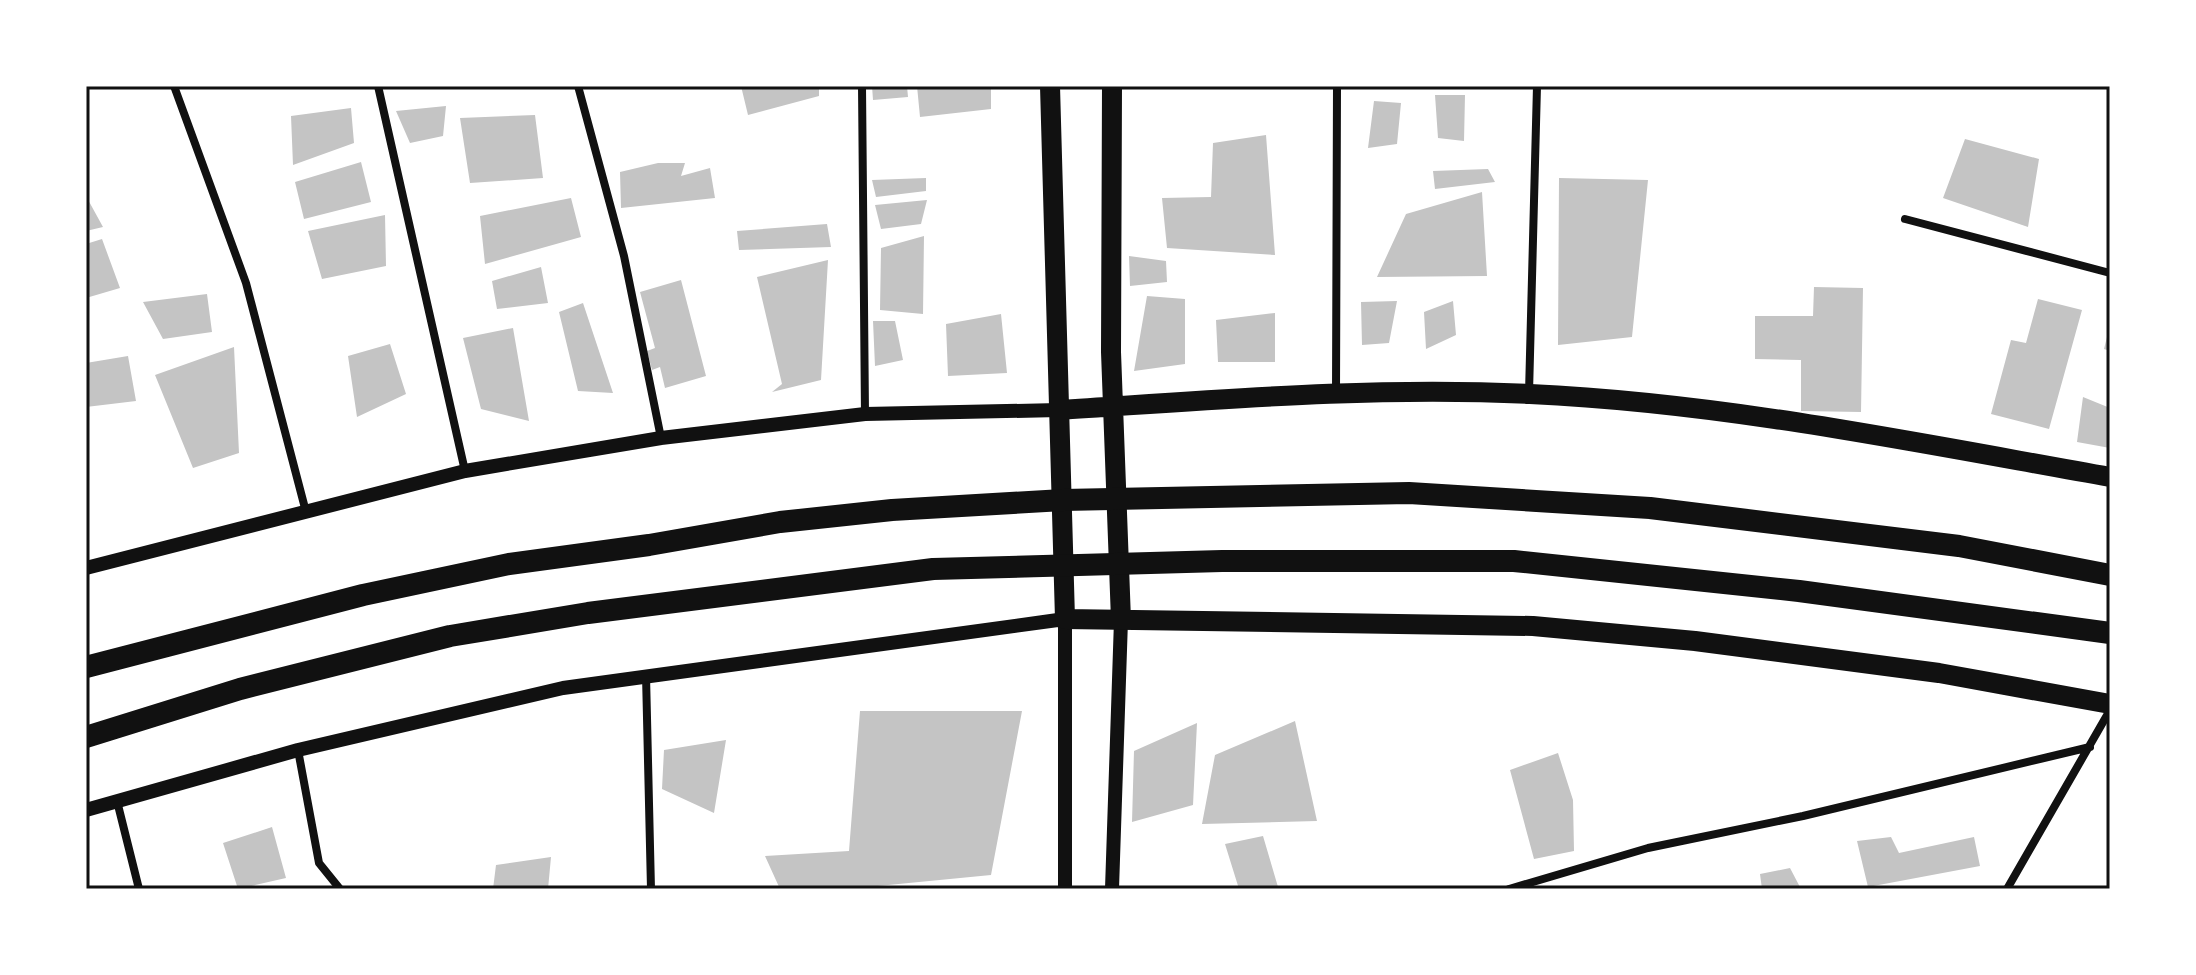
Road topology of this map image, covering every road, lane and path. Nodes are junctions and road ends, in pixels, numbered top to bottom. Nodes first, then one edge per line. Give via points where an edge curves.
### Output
1 (174, 86) edge
2 (378, 86) edge
3 (578, 86) edge
4 (862, 86) edge
5 (1050, 86) edge
6 (1112, 86) edge
7 (1337, 86) edge
8 (1537, 86) edge
9 (1905, 219) dead end
10 (2110, 273) edge
11 (1529, 393) junction
12 (1336, 395) junction
13 (1113, 406) junction
14 (1059, 410) junction
15 (865, 414) junction
16 (661, 438) junction
17 (465, 471) junction
18 (2110, 477) edge
19 (306, 513) junction
20 (86, 568) edge
21 (2110, 575) edge
22 (1065, 619) junction
23 (1121, 620) junction
24 (2110, 633) edge
25 (86, 667) edge
26 (646, 675) junction
27 (2110, 704) edge
28 (2110, 710) edge
29 (86, 737) edge
30 (2090, 747) junction
31 (298, 750) junction
32 (116, 800) junction
33 (86, 810) edge
34 (139, 889) edge
35 (340, 889) edge
36 (651, 889) edge
37 (1065, 889) edge
38 (1112, 889) edge
39 (1509, 889) edge
40 (2007, 889) edge

1 - 19 street via 246,283
2 - 17 street
3 - 16 street via 624,256
4 - 15 street
5 - 14 main road
6 - 13 main road
7 - 12 street
8 - 11 street
9 - 10 street
11 - 12 main road
11 - 18 main road via 1795,420
12 - 13 main road
13 - 14 main road
13 - 23 main road
14 - 15 street
14 - 22 main road
15 - 16 street
16 - 17 street
17 - 19 street
19 - 20 street
21 - 25 highway via 1959,546 1650,508 1409,493 1063,500 780,522 509,564 363,595
22 - 23 main road
22 - 26 street
22 - 37 street
23 - 27 main road via 1533,626 1939,673
23 - 38 street
24 - 29 highway via 1971,612 1514,561 933,569 450,636 240,689
26 - 31 street via 563,688
26 - 36 street
28 - 30 street
30 - 39 street via 1648,848
30 - 40 street
31 - 32 street
31 - 35 street via 319,863
32 - 33 street
32 - 34 street

